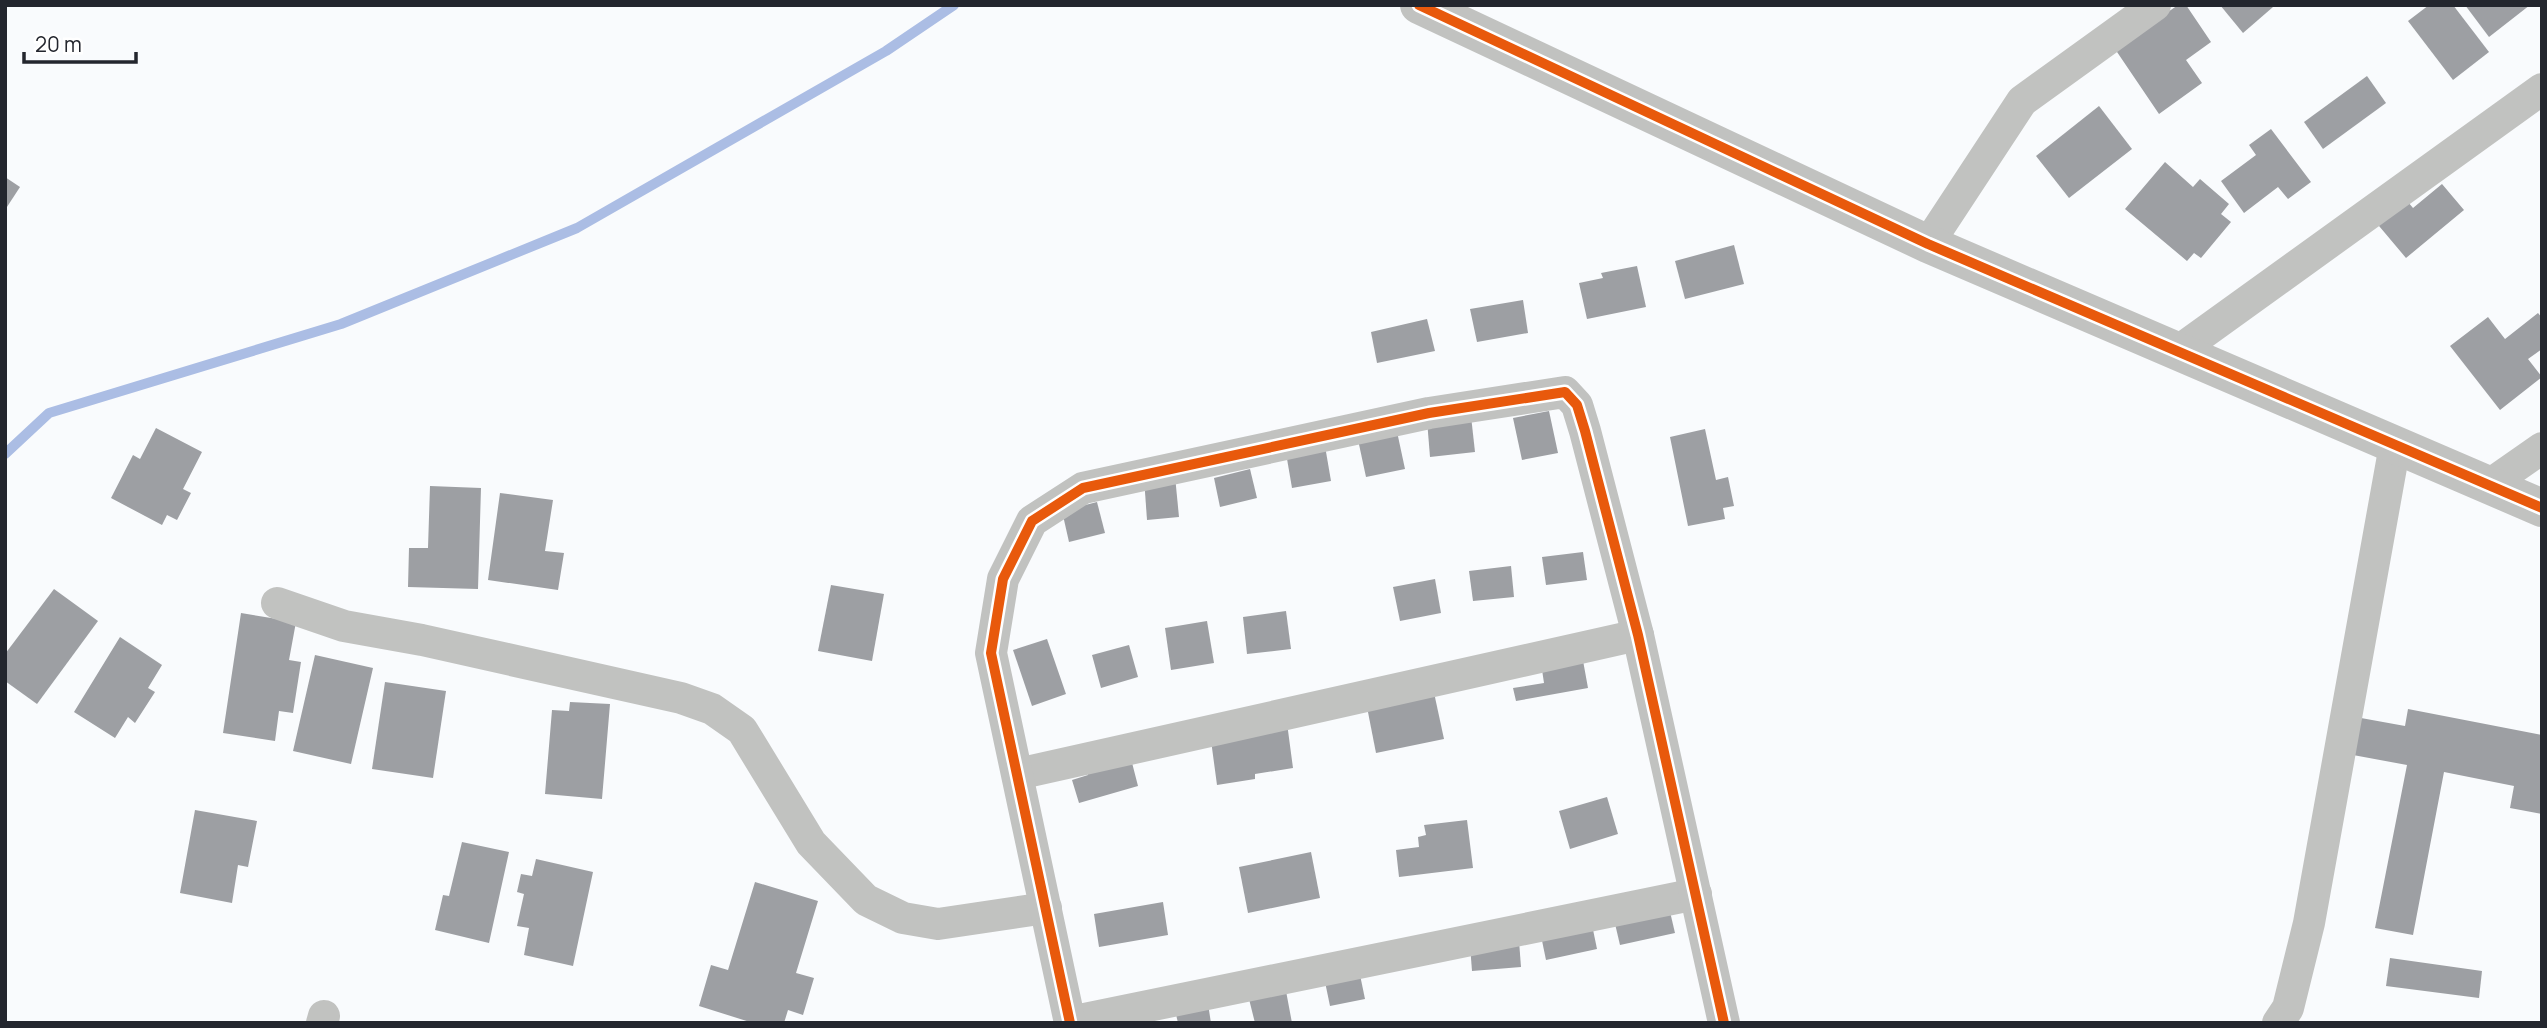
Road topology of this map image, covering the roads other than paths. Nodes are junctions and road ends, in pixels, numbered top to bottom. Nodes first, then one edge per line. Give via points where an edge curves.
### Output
1 (1419, 5) edge
2 (2155, 5) edge
3 (2542, 89) edge
4 (1928, 244) junction
5 (2177, 352) junction
6 (2395, 446) junction
7 (2542, 448) edge
8 (2489, 485) junction
9 (2542, 508) edge
10 (277, 603) dead end
11 (1638, 635) junction
12 (1018, 774) junction
13 (1696, 894) junction
14 (1046, 908) junction
15 (1070, 1022) edge
16 (1724, 1023) edge
17 (2278, 1023) edge

1 - 4 street
2 - 4 street via 2022,101
3 - 5 street
4 - 5 street
5 - 6 street
6 - 8 street
6 - 17 street via 2309,923 2288,1008
7 - 8 street
8 - 9 street
10 - 14 street via 344,626 681,698 712,709 742,730 811,843 866,900 903,918 939,924
11 - 12 street
11 - 12 street via 1585,431 1577,405 1564,392 1429,414 1083,488 1032,521 1003,579 991,653
11 - 13 street
12 - 14 street
13 - 15 street
13 - 16 street
14 - 15 street

